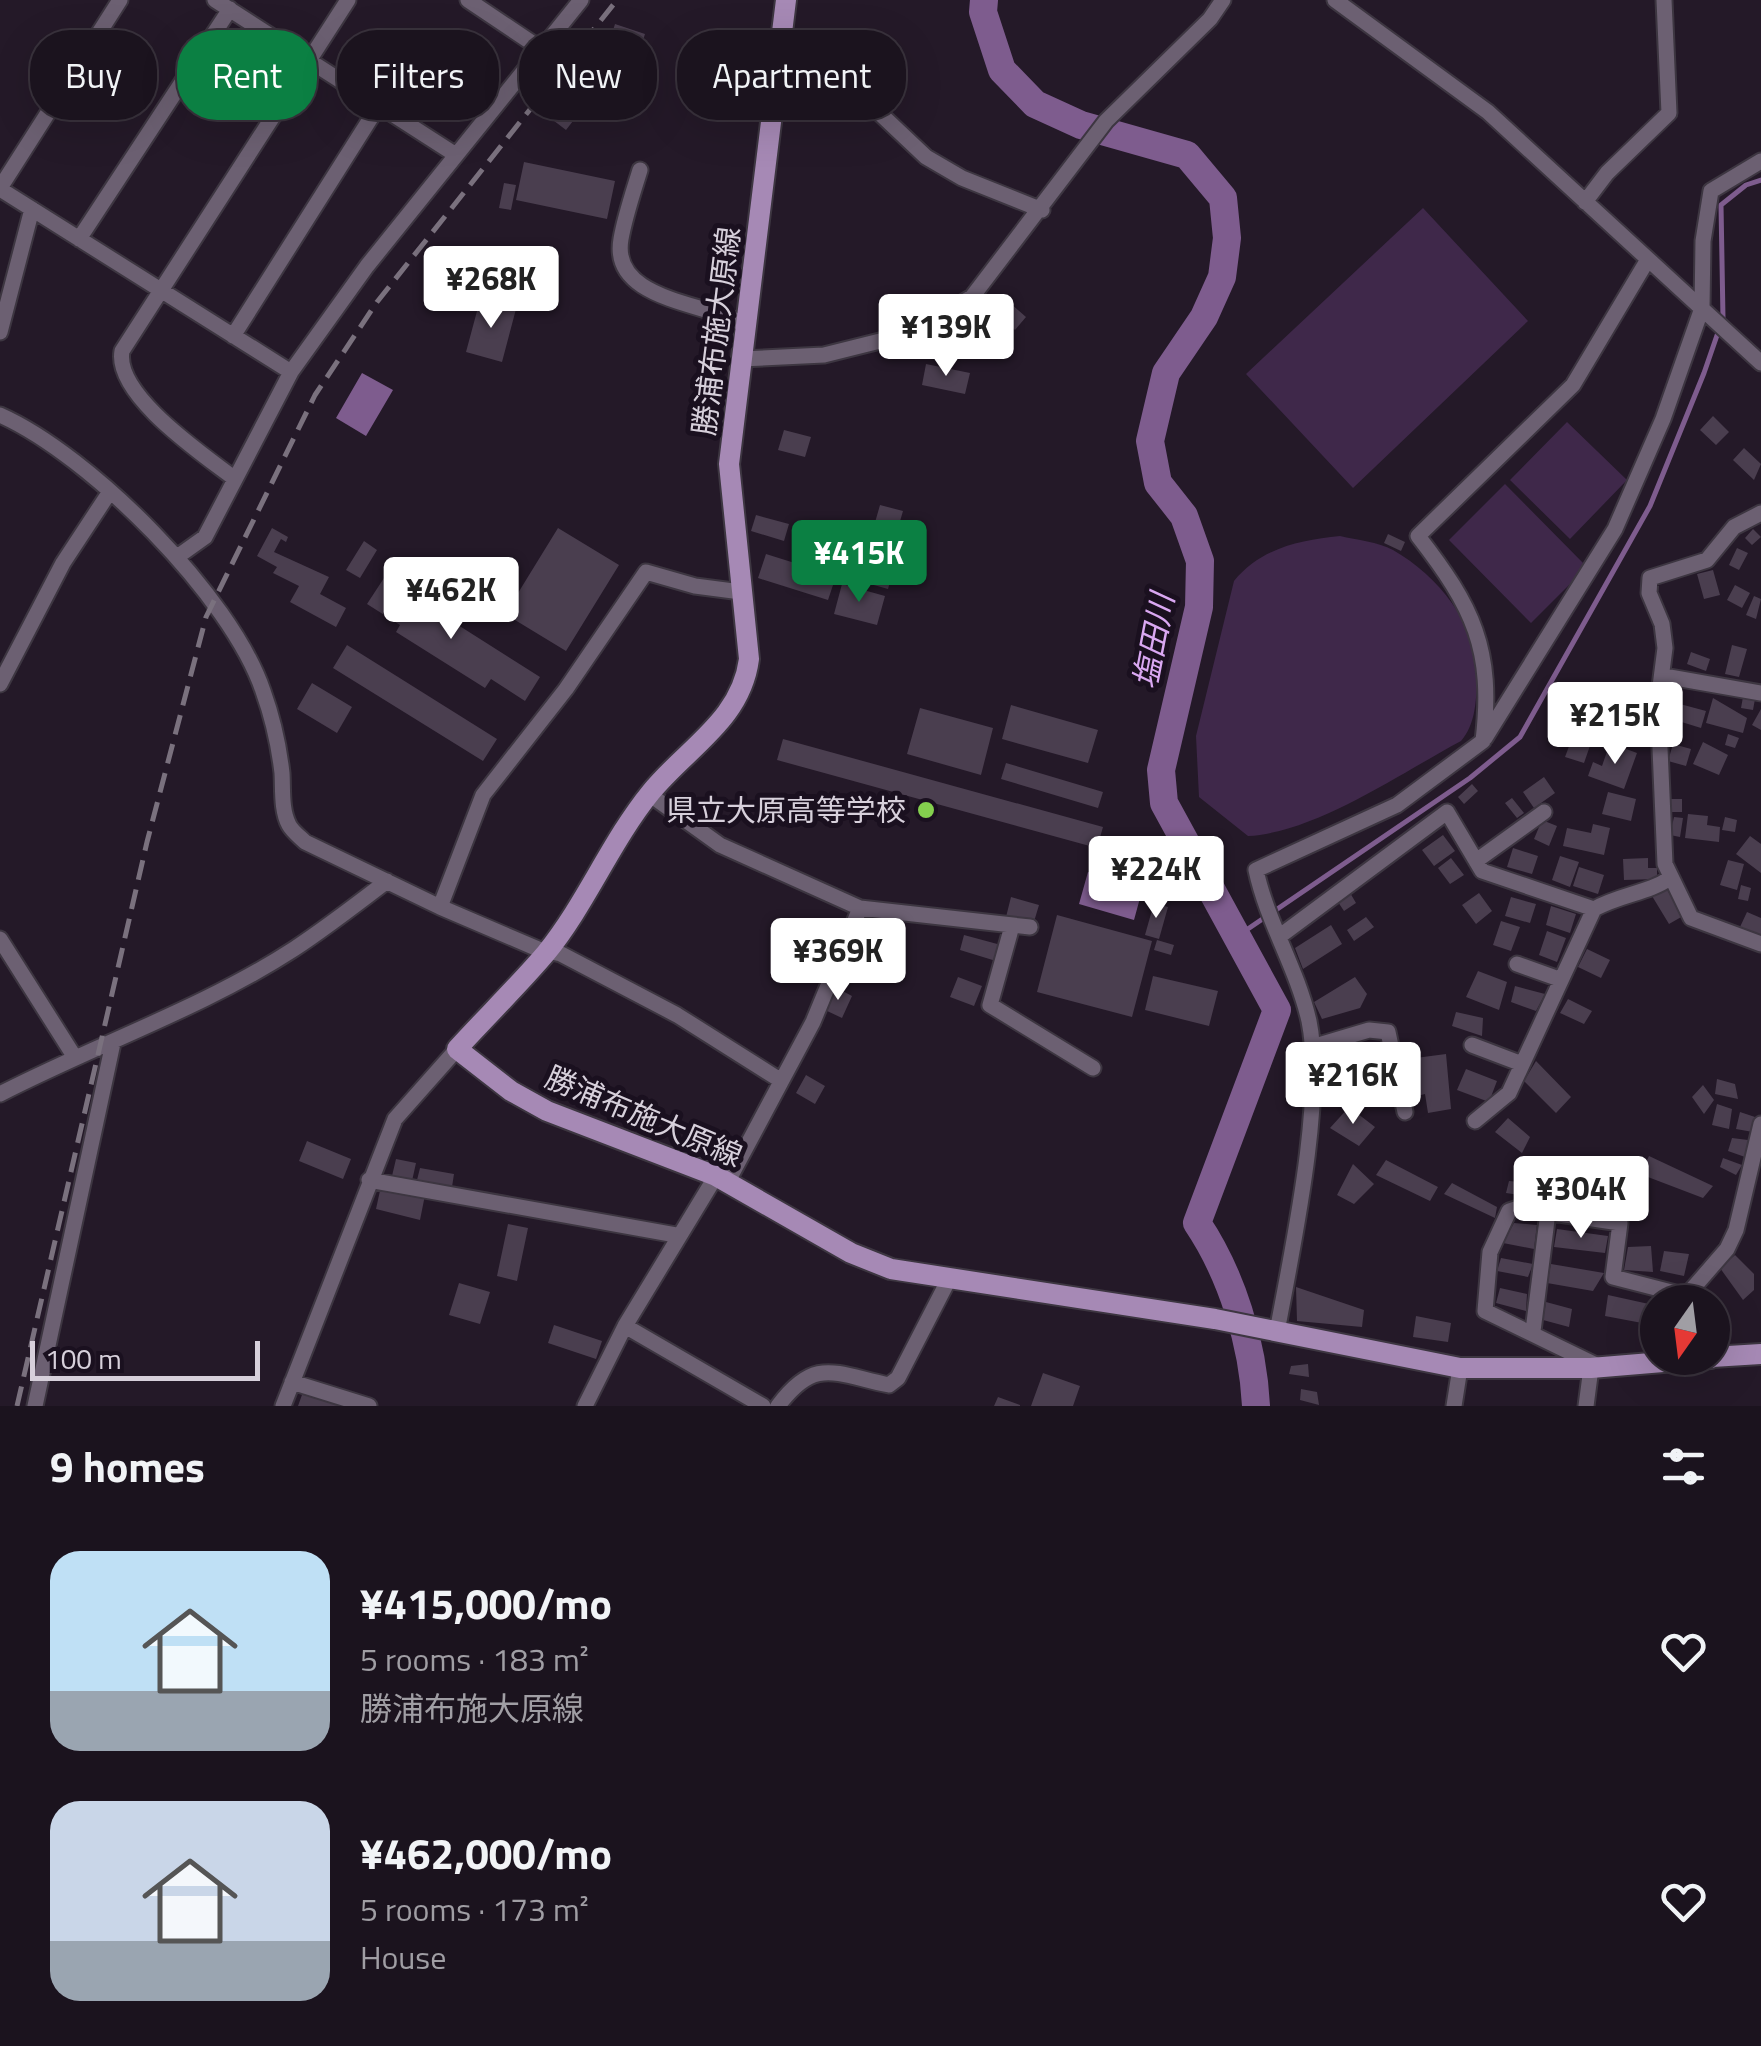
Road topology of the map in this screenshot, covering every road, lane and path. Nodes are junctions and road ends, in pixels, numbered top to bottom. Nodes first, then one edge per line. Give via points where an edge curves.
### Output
1 (120, 0) edge
2 (348, 0) edge
3 (468, 0) edge
4 (581, 0) edge
5 (786, 0) edge
6 (1224, 0) edge
7 (1334, 0) edge
8 (1664, 0) edge
9 (223, 5) edge
10 (262, 30) edge
11 (557, 30) edge
12 (783, 30) edge
13 (519, 34) edge
14 (317, 48) edge
15 (519, 76) edge
16 (269, 120) edge
17 (370, 120) edge
18 (403, 120) edge
19 (772, 120) edge
20 (886, 120) edge
21 (456, 155) junction
22 (1761, 161) edge
23 (640, 170) dead end
24 (0, 188) edge
25 (1585, 202) junction
26 (32, 210) junction
27 (1042, 210) junction
28 (80, 240) junction
29 (1647, 261) junction
30 (158, 289) junction
31 (1702, 308) junction
32 (746, 325) junction
33 (0, 332) edge
34 (233, 336) junction
35 (741, 359) junction
36 (1761, 363) edge
37 (291, 372) junction
38 (0, 414) edge
39 (236, 480) junction
40 (109, 493) junction
41 (1761, 513) edge
42 (177, 558) junction
43 (740, 592) junction
44 (1664, 676) junction
45 (0, 684) edge
46 (1761, 693) edge
47 (1483, 741) junction
48 (649, 794) junction
49 (1544, 812) dead end
50 (1476, 861) junction
51 (1670, 878) junction
52 (388, 881) junction
53 (440, 907) junction
54 (860, 908) junction
55 (1594, 909) junction
56 (1272, 921) junction
57 (1012, 926) junction
58 (1030, 927) dead end
59 (0, 939) edge
60 (1761, 944) edge
61 (548, 952) junction
62 (1517, 964) dead end
63 (1559, 979) junction
64 (114, 1043) junction
65 (1472, 1046) dead end
66 (1312, 1047) junction
67 (456, 1049) junction
68 (74, 1056) junction
69 (1522, 1064) junction
70 (1093, 1068) dead end
71 (780, 1080) junction
72 (0, 1094) edge
73 (1405, 1112) dead end
74 (1475, 1120) dead end
75 (1761, 1124) edge
76 (369, 1180) junction
77 (721, 1180) junction
78 (1548, 1212) junction
79 (676, 1236) junction
80 (948, 1281) junction
81 (1695, 1285) edge
82 (1640, 1286) edge
83 (625, 1326) junction
84 (1271, 1330) junction
85 (1533, 1331) junction
86 (1761, 1354) edge
87 (1730, 1357) edge
88 (1640, 1362) edge
89 (1596, 1367) junction
90 (1460, 1368) junction
91 (292, 1382) junction
92 (34, 1406) edge
93 (283, 1406) edge
94 (369, 1406) edge
95 (586, 1406) edge
96 (763, 1406) edge
97 (778, 1406) edge
98 (1454, 1406) edge
99 (1586, 1406) edge

1 - 24 street
2 - 14 street
3 - 13 street
4 - 11 street
5 - 12 main road, 勝浦布施大原線
6 - 27 street via 1106,121
7 - 25 street via 1488,112
8 - 25 street via 1669,113
9 - 10 street
9 - 28 street
15 - 21 street
16 - 30 street
17 - 34 street
18 - 21 street
19 - 32 main road, 勝浦布施大原線
20 - 27 street via 926,158
21 - 37 street
22 - 31 street via 1711,191
23 - 32 street via 620,244 632,280 650,293 722,311
24 - 26 street
25 - 29 street
26 - 28 street
26 - 33 street
27 - 35 street via 972,297 912,333 824,355
28 - 30 street
29 - 31 street
29 - 47 street via 1574,385 1418,536 1459,590 1478,636 1489,690
30 - 34 street
30 - 39 street via 120,362 166,426
31 - 36 street
31 - 47 street via 1615,528
32 - 35 main road, 勝浦布施大原線
34 - 37 street
35 - 43 main road, 勝浦布施大原線 via 730,464
37 - 39 street
38 - 40 street via 51,440
39 - 42 street via 205,537
40 - 42 street
40 - 45 street
41 - 44 street via 1734,527 1707,560 1650,578 1662,624
42 - 52 street via 226,615 263,690 290,827 305,842
43 - 48 main road, 勝浦布施大原線 via 749,659 739,700
43 - 53 street via 646,572 484,795
44 - 46 street
44 - 51 street via 1658,702
47 - 56 street via 1397,805 1256,870
48 - 54 street via 720,845
48 - 61 main road, 勝浦布施大原線
49 - 50 street
50 - 55 street via 1482,871
50 - 56 street via 1447,812
51 - 55 street
51 - 60 street via 1692,918
52 - 53 street
52 - 64 street via 292,950
53 - 61 street
54 - 57 street
54 - 71 street via 813,1022
55 - 63 street
56 - 66 street via 1298,980
57 - 58 street
57 - 70 street via 990,1005
59 - 68 street
61 - 67 main road, 勝浦布施大原線
61 - 71 street via 677,1015
62 - 63 street
63 - 69 street
64 - 68 street
64 - 92 street
65 - 69 street
66 - 73 street via 1370,1030 1388,1032
66 - 84 street via 1304,1157
67 - 76 street via 404,1104
67 - 77 main road, 勝浦布施大原線 via 546,1111
68 - 72 street
69 - 74 street via 1509,1093
71 - 77 street
75 - 81 street via 1736,1230
76 - 79 street
76 - 91 street
77 - 79 street
77 - 80 main road, 勝浦布施大原線 via 851,1253
78 - 82 street via 1620,1223 1613,1278
78 - 85 street
78 - 85 street via 1509,1211 1490,1252 1485,1311
79 - 83 street
80 - 84 main road, 勝浦布施大原線
80 - 97 street via 889,1385 812,1372
83 - 95 street
83 - 96 street
84 - 90 main road, 勝浦布施大原線
85 - 89 street
86 - 87 main road, 勝浦布施大原線
88 - 89 main road, 勝浦布施大原線
89 - 90 main road, 勝浦布施大原線
89 - 99 street
90 - 98 street
91 - 93 street
91 - 94 street

